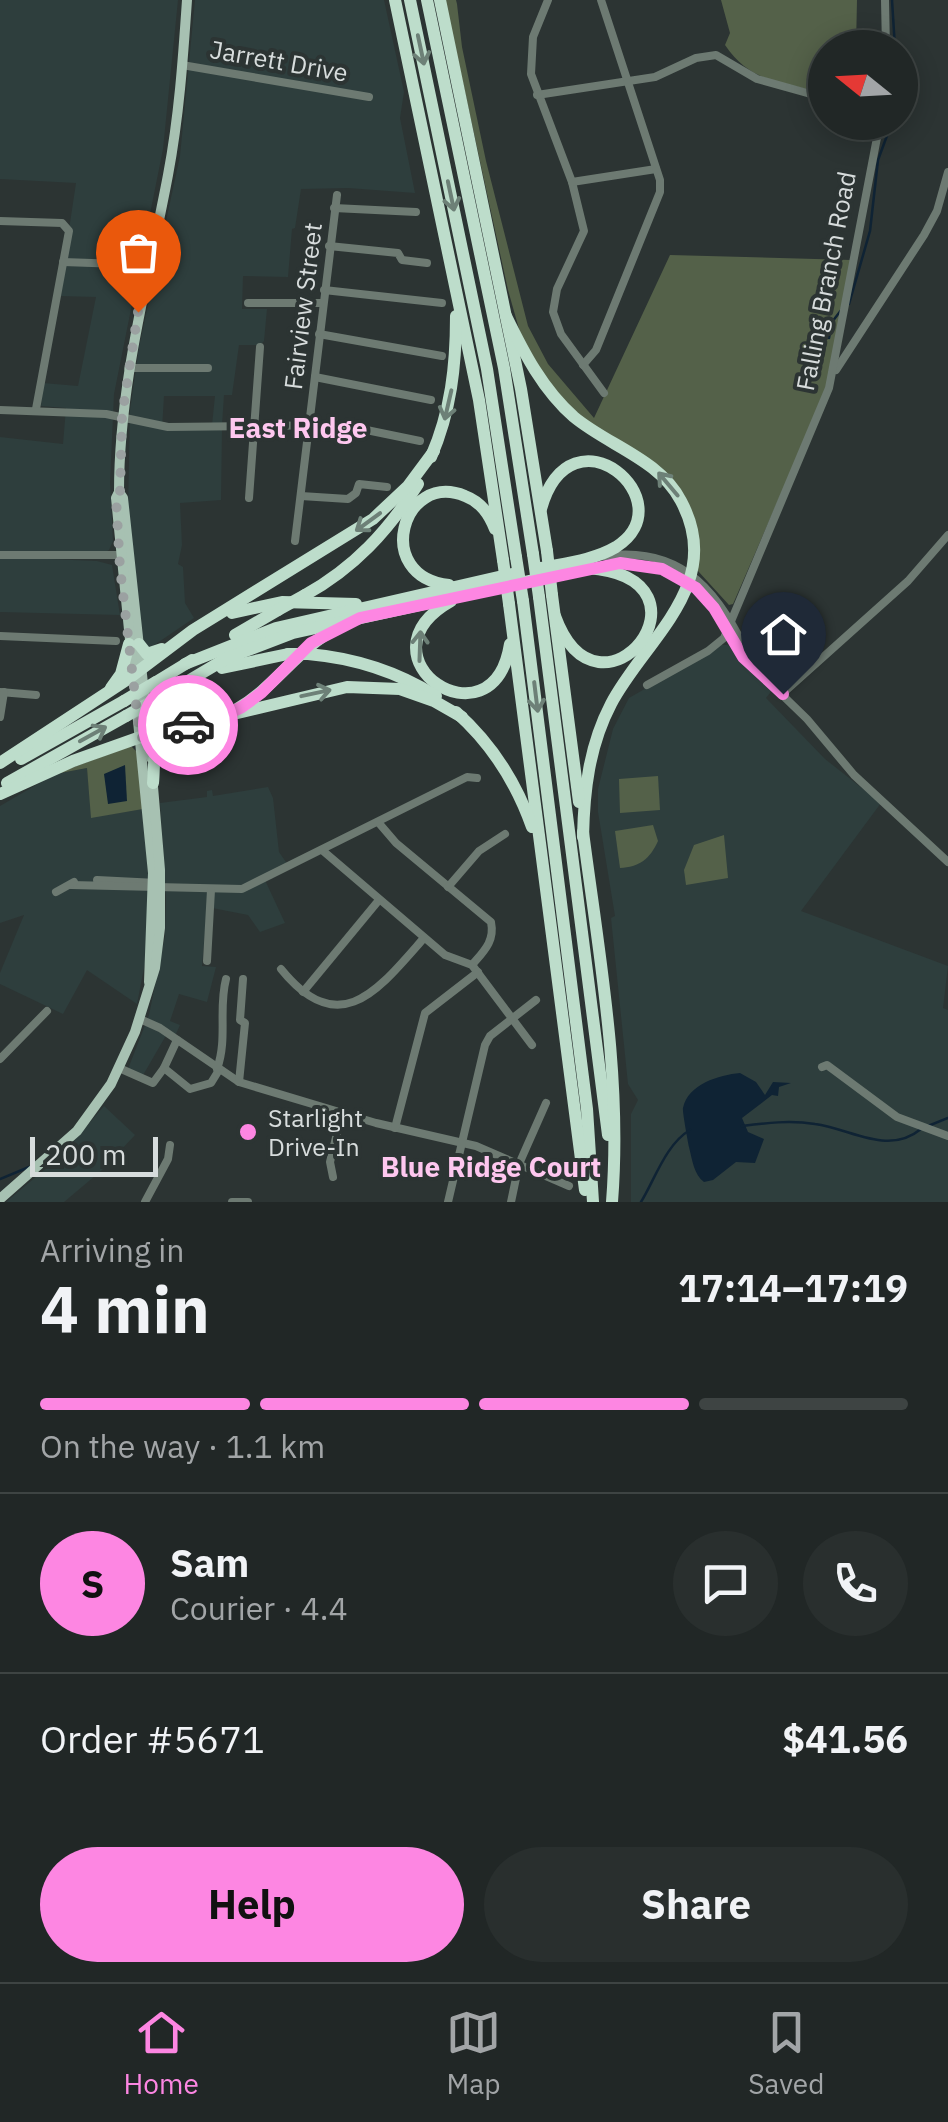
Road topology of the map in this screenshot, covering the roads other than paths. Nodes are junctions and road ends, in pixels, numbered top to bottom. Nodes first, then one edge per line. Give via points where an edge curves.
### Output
1 (187, 0) edge
2 (395, 0) edge
3 (410, 0) edge
4 (427, 0) edge
5 (440, 0) edge
6 (548, 0) edge
7 (602, 0) edge
8 (885, 0) edge
9 (886, 30) edge
10 (182, 65) junction
11 (628, 82) junction
12 (808, 93) edge
13 (538, 95) junction
14 (369, 97) dead end
15 (874, 140) edge
16 (656, 170) junction
17 (948, 172) edge
18 (572, 182) junction
19 (337, 196) dead end
20 (334, 208) junction
21 (416, 212) dead end
22 (0, 221) edge
23 (329, 246) junction
24 (63, 262) junction
25 (427, 263) dead end
26 (149, 266) junction
27 (456, 288) junction
28 (324, 290) junction
29 (248, 303) dead end
30 (323, 303) junction
31 (442, 303) dead end
32 (506, 316) junction
33 (320, 334) junction
34 (260, 347) dead end
35 (442, 356) dead end
36 (582, 365) junction
37 (128, 368) junction
38 (208, 368) dead end
39 (833, 374) junction
40 (315, 377) junction
41 (604, 393) dead end
42 (431, 400) dead end
43 (36, 409) junction
44 (0, 410) edge
45 (122, 416) junction
46 (310, 424) junction
47 (254, 425) junction
48 (420, 441) dead end
49 (434, 451) junction
50 (387, 487) dead end
51 (120, 492) junction
52 (301, 496) junction
53 (248, 498) dead end
54 (541, 509) junction
55 (948, 535) edge
56 (295, 540) dead end
57 (501, 544) junction
58 (540, 552) junction
59 (0, 555) edge
60 (123, 555) junction
61 (103, 557) junction
62 (510, 558) junction
63 (587, 563) junction
64 (120, 568) junction
65 (689, 579) junction
66 (462, 590) junction
67 (546, 596) junction
68 (394, 600) junction
69 (516, 602) junction
70 (555, 616) junction
71 (360, 618) junction
72 (211, 620) junction
73 (732, 621) junction
74 (512, 626) junction
75 (728, 632) junction
76 (0, 636) edge
77 (128, 643) junction
78 (169, 647) junction
79 (186, 664) junction
80 (755, 667) junction
81 (137, 672) junction
82 (185, 683) junction
83 (647, 685) dead end
84 (2, 692) edge
85 (108, 693) junction
86 (783, 694) junction
87 (36, 695) dead end
88 (221, 717) junction
89 (462, 717) junction
90 (0, 718) edge
91 (171, 730) junction
92 (144, 736) junction
93 (0, 767) edge
94 (477, 778) dead end
95 (153, 783) junction
96 (0, 791) edge
97 (378, 822) junction
98 (505, 834) dead end
99 (583, 838) junction
100 (322, 850) junction
101 (541, 853) junction
102 (948, 862) edge
103 (156, 884) junction
104 (448, 887) junction
105 (211, 890) junction
106 (56, 892) dead end
107 (378, 900) junction
108 (424, 938) junction
109 (206, 961) dead end
110 (281, 969) dead end
111 (475, 969) junction
112 (226, 978) dead end
113 (243, 979) dead end
114 (303, 992) junction
115 (536, 1000) dead end
116 (47, 1011) dead end
117 (513, 1018) junction
118 (140, 1019) junction
119 (240, 1020) junction
120 (226, 1023) junction
121 (177, 1040) junction
122 (532, 1045) dead end
123 (0, 1059) edge
124 (822, 1067) dead end
125 (119, 1068) junction
126 (164, 1068) junction
127 (218, 1070) junction
128 (240, 1082) junction
129 (546, 1103) dead end
130 (342, 1112) junction
131 (395, 1128) junction
132 (948, 1136) edge
133 (460, 1142) junction
134 (170, 1145) dead end
135 (519, 1164) junction
136 (333, 1177) dead end
137 (569, 1186) dead end
138 (0, 1199) edge
139 (144, 1202) edge
140 (232, 1202) edge
141 (248, 1202) edge
142 (448, 1202) edge
143 (511, 1202) edge
144 (589, 1202) edge
145 (612, 1202) edge

1 - 10 main road
2 - 27 highway
3 -> 62 highway via 487,369
4 - 58 highway
5 - 32 highway
6 - 13 street via 531,48
7 - 11 street
8 - 9 street
10 - 14 street, Jarrett Drive
10 - 26 main road
11 - 12 street via 716,55 758,79
11 - 13 street
11 - 16 street
13 - 18 street
15 - 39 street, Falling Branch Road
16 - 18 street
16 - 36 street via 657,206 596,350
17 - 39 street via 924,235
18 - 36 street via 584,232 553,312
19 - 20 street, Fairview Street
20 - 21 street
20 - 23 street, Fairview Street
22 - 24 street via 68,226
23 - 25 street
23 - 28 street, Fairview Street
24 - 26 street
24 - 43 street
26 - 37 main road
27 -> 49 highway via 455,370
27 - 57 highway
28 - 30 street, Fairview Street
28 - 31 street
29 - 30 street
30 - 33 street, Fairview Street
32 - 54 highway
65 -> 32 highway via 691,530 672,487 564,406 529,362
33 - 35 street
33 - 40 street, Fairview Street
34 - 47 street
36 - 41 street
37 - 38 street
37 - 45 main road
39 - 73 street, Falling Branch Road
40 - 42 street
40 - 46 street, Fairview Street
43 - 44 street
43 - 45 street
45 - 47 street via 168,427
45 - 51 main road
46 - 47 street
46 - 48 street
46 - 52 street, Fairview Street
47 - 53 street
49 -> 72 highway via 373,519
49 - 79 highway, bridge via 410,498 344,570
50 - 52 street via 359,484 348,499
51 - 60 main road
51 - 60 main road via 116,520
52 - 56 street, Fairview Street
54 - 58 highway
54 - 63 highway via 553,482 572,465 599,462 626,476 637,503 632,529
55 - 86 street via 908,581
57 - 62 highway
57 - 66 highway via 484,508 467,496 436,494 416,506 402,534 409,563 431,582
58 - 67 highway, bridge
59 - 61 street
60 - 61 street
60 - 64 main road
60 - 77 main road via 132,597
61 - 64 street
62 - 69 highway, bridge
63 - 65 street via 636,555
63 - 66 highway
63 - 70 highway via 639,584 651,608 646,638 627,657 598,662 573,649
64 - 77 main road
65 - 73 street via 712,593
65 - 75 street
65 - 99 highway via 673,618 620,689 600,729 586,783
66 - 68 highway
66 - 71 highway
74 -> 66 highway via 508,660 494,682 464,694 438,686 420,664 418,636 433,612
67 - 70 highway
67 - 145 highway
68 - 72 highway via 268,604
68 - 79 highway via 276,628
69 - 74 highway
69 -> 144 highway via 585,1092
70 - 99 highway
71 - 82 highway via 270,640
71 - 88 highway via 311,643 261,693
72 - 78 highway
73 - 75 street, Falling Branch Road
73 - 80 street
74 - 101 highway
75 - 80 street
75 - 83 street
76 - 77 street
77 - 78 highway via 149,654
77 - 81 main road
77 - 85 highway via 121,674
78 - 81 highway
79 - 93 highway, bridge
80 - 86 street
81 - 85 highway
81 - 92 main road
82 - 89 highway, bridge via 232,664 308,654 390,671
96 -> 82 highway, bridge
84 - 87 street
84 - 90 street
85 - 93 highway
86 - 102 street via 854,775
88 -> 89 highway via 365,686 415,694
88 - 91 highway
89 - 101 highway via 514,783
91 - 92 highway
91 - 95 highway via 157,742
92 - 95 main road
92 - 96 highway
92 - 103 main road
94 - 97 street
95 - 103 main road
97 - 100 street
97 - 104 street
98 - 104 street via 479,851
99 - 145 highway via 613,1070
100 - 105 street via 250,886
100 - 107 street
101 - 144 highway
103 - 105 street
103 - 106 street via 81,880
103 - 118 main road
104 - 111 street via 491,922 490,943
105 - 109 street
107 - 108 street
107 - 114 street
108 - 111 street
108 - 114 street via 364,997 333,1006
110 - 114 street
111 - 117 street
111 - 131 street via 426,1014
112 - 120 street
113 - 119 street
115 - 117 street
116 - 123 street
117 - 122 street
117 - 133 street via 485,1045
118 - 121 street
118 - 125 main road
119 - 120 street
119 - 128 street via 246,1023
120 - 127 street
121 - 126 street
121 - 127 street
124 - 132 street via 897,1117
125 - 126 street via 153,1083
125 - 138 main road via 77,1131
126 - 127 street via 190,1089 212,1083
127 - 128 street
128 - 130 street
129 - 135 street
130 - 131 street
130 - 136 street via 330,1162
131 - 133 street
133 - 135 street
133 - 142 street
134 - 139 street
135 - 137 street
135 - 143 street
140 - 141 street

